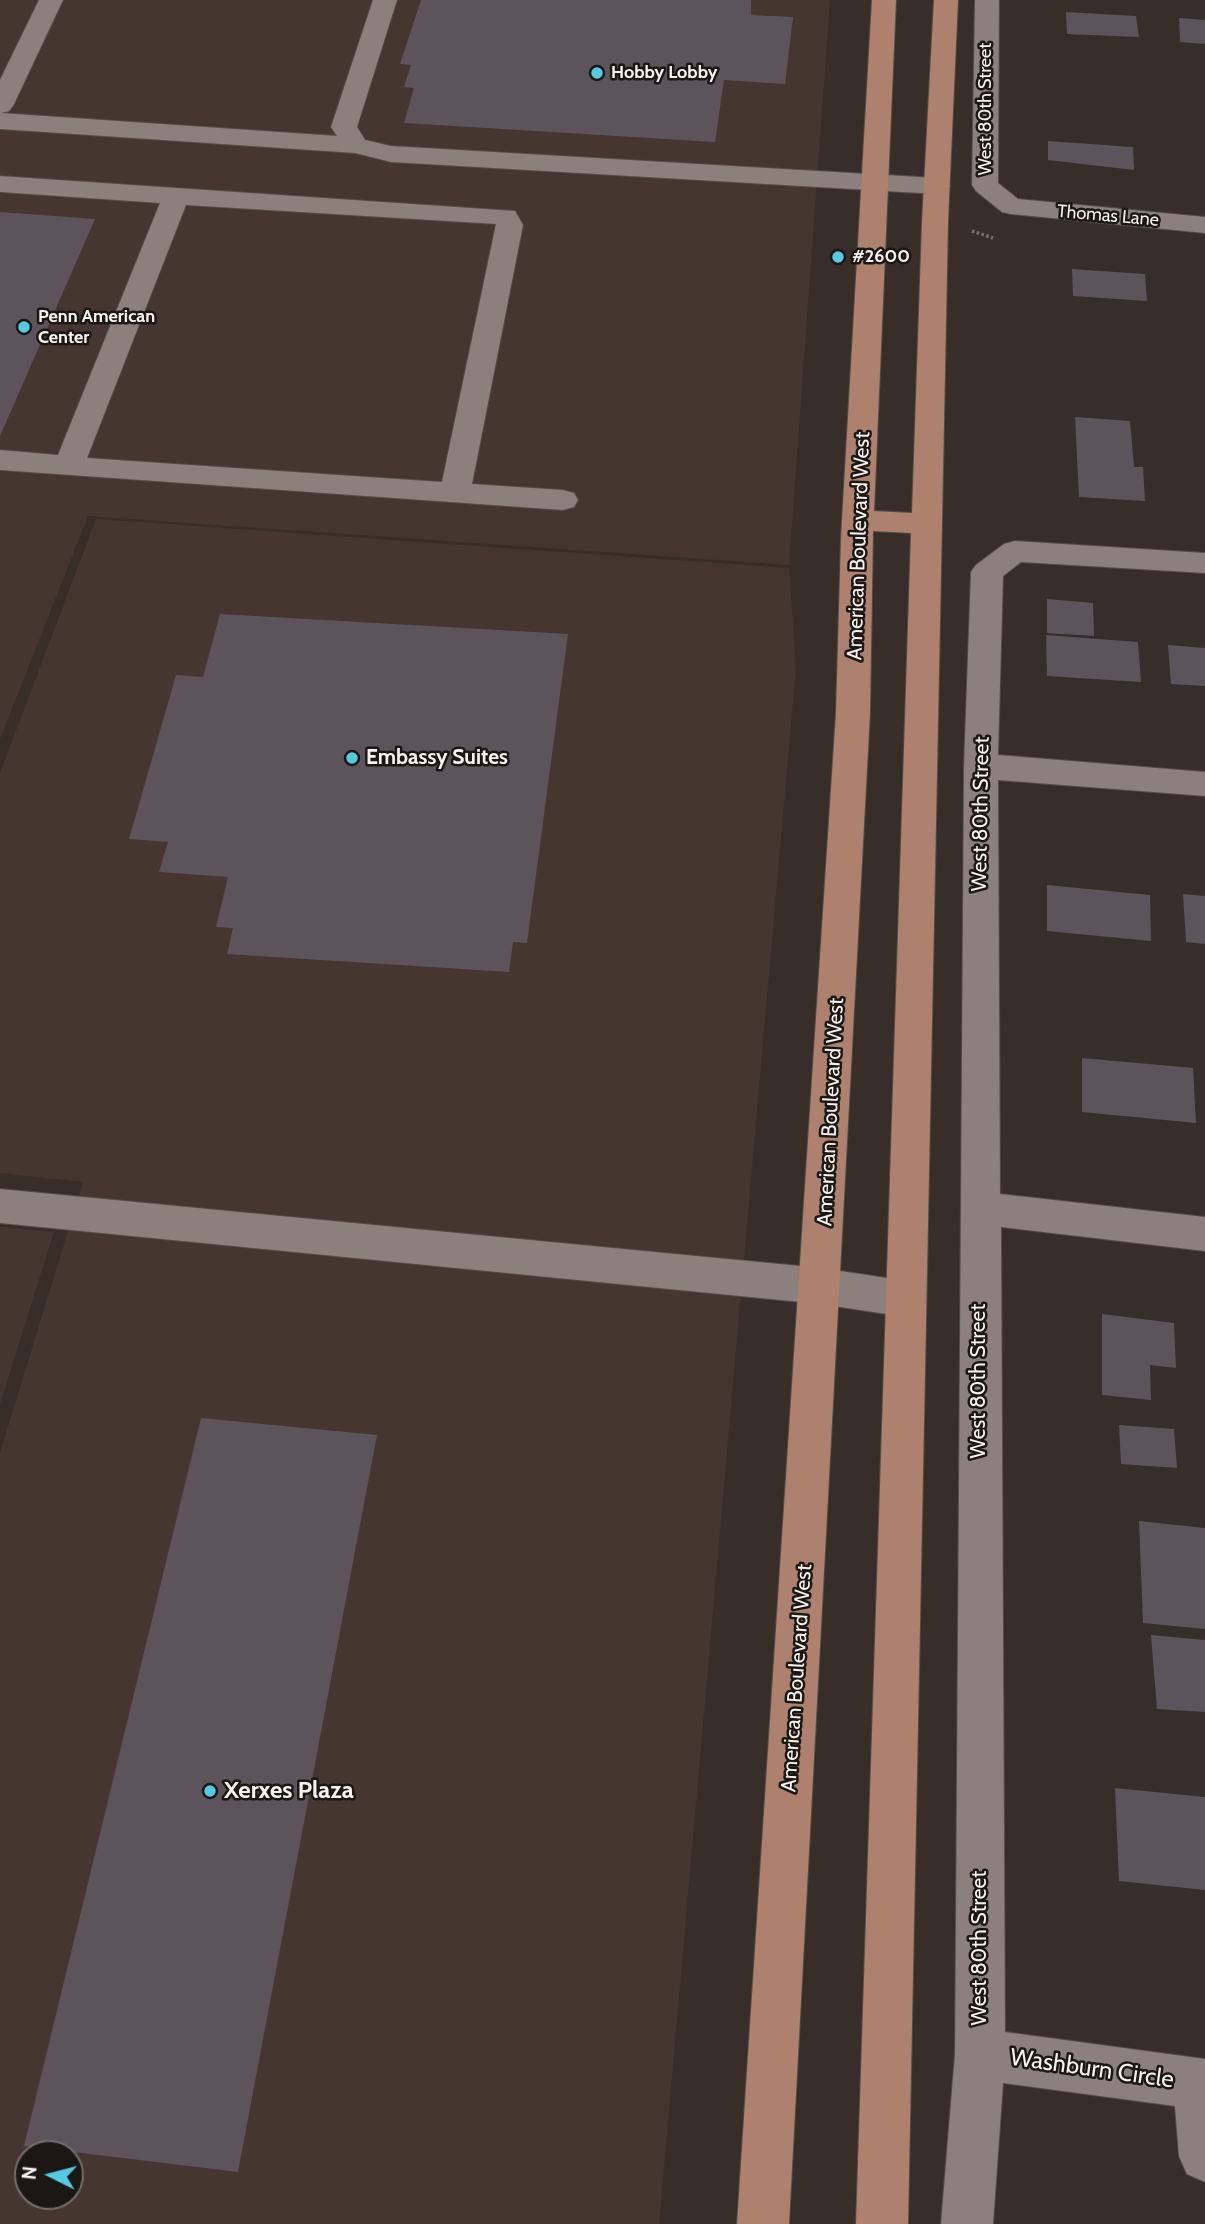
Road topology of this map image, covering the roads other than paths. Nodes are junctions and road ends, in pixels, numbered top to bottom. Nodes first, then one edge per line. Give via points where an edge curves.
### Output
1 (51, 0) edge
2 (385, 0) edge
3 (884, 0) edge
4 (946, 0) edge
5 (987, 0) edge
6 (0, 106) edge
7 (0, 121) edge
8 (355, 145) junction
9 (876, 183) junction
10 (0, 184) edge
11 (937, 186) junction
12 (176, 196) junction
13 (1011, 206) joint
14 (1205, 225) edge
15 (0, 460) edge
16 (69, 466) junction
17 (456, 494) junction
18 (563, 500) dead end
19 (858, 520) junction
20 (927, 524) junction
21 (1205, 563) edge
22 (981, 766) junction
23 (1205, 784) edge
24 (0, 1206) edge
25 (979, 1208) junction
26 (1205, 1234) edge
27 (821, 1286) junction
28 (906, 1299) junction
29 (980, 2054) junction
30 (1202, 2085) edge
31 (1205, 2156) edge
32 (763, 2224) edge
33 (882, 2224) edge
34 (967, 2224) edge

1 - 6 street
2 - 8 street via 344,127
3 - 9 main road, American Boulevard West
4 - 11 main road
5 - 13 street, West 80th Street via 985,185
7 - 8 street
8 - 9 street via 391,154
9 - 11 street
9 - 19 main road, American Boulevard West
10 - 12 street
11 - 20 main road
12 - 16 street
12 - 17 street via 506,216 510,225
13 - 14 street, Thomas Lane
15 - 16 street
16 - 17 street
17 - 18 street
19 - 20 main road
19 - 27 main road, American Boulevard West via 853,713
20 - 28 main road
21 - 22 street, West 80th Street via 1015,551 987,572
22 - 23 street
22 - 25 street, West 80th Street
24 - 27 street
25 - 26 street
25 - 29 street, West 80th Street
27 - 28 street
27 - 32 main road, American Boulevard West
28 - 33 main road
29 - 30 street, Washburn Circle
29 - 34 street, West 80th Street
30 - 31 street

